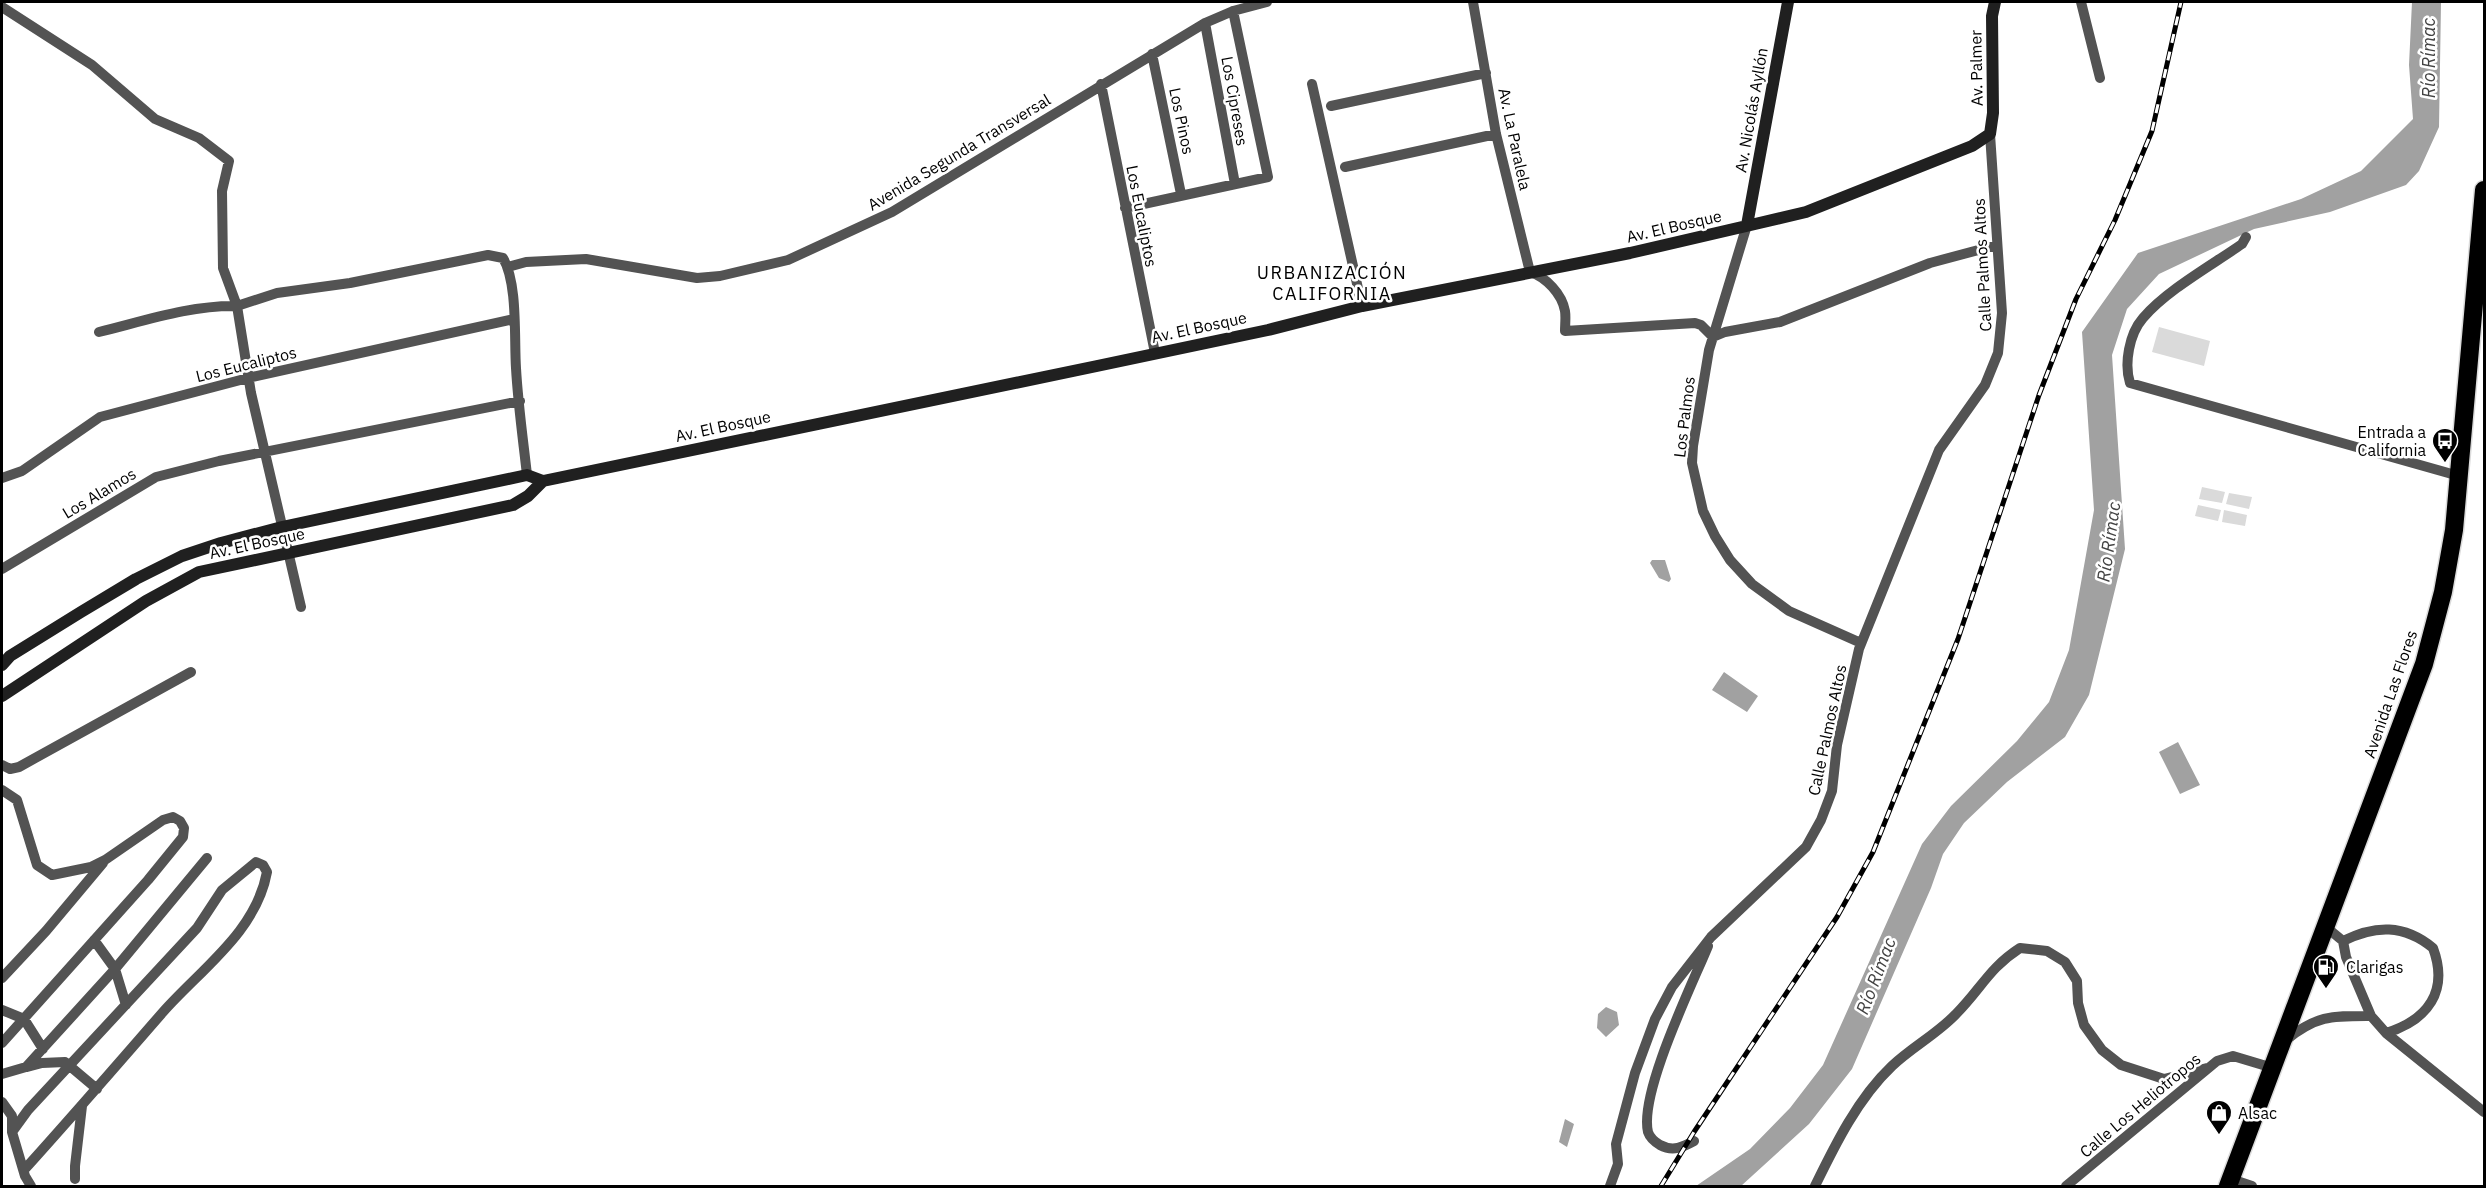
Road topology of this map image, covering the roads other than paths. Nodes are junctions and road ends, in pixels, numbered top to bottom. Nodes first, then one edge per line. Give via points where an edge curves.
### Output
1 (1267, 2) edge
2 (1473, 2) edge
3 (1788, 2) edge
4 (1995, 2) edge
5 (2081, 2) edge
6 (2, 7) edge
7 (1233, 11) junction
8 (1205, 23) junction
9 (1152, 54) junction
10 (1486, 74) junction
11 (2100, 78) dead end
12 (1101, 84) junction
13 (1312, 84) dead end
14 (1331, 105) dead end
15 (1496, 134) junction
16 (1990, 134) junction
17 (1345, 167) dead end
18 (1235, 184) junction
19 (2484, 190) edge
20 (1181, 194) junction
21 (1125, 208) junction
22 (1747, 225) junction
23 (2246, 237) dead end
24 (1997, 245) junction
25 (508, 267) junction
26 (1534, 274) junction
27 (237, 306) junction
28 (1362, 306) junction
29 (514, 320) junction
30 (99, 332) dead end
31 (1713, 337) junction
32 (1155, 353) junction
33 (248, 378) junction
34 (520, 401) junction
35 (265, 453) junction
36 (527, 475) junction
37 (2459, 476) junction
38 (2, 478) edge
39 (543, 481) junction
40 (282, 527) junction
41 (287, 553) junction
42 (2, 569) edge
43 (301, 607) dead end
44 (1861, 643) junction
45 (2, 665) edge
46 (191, 672) dead end
47 (2, 696) edge
48 (2, 765) edge
49 (2, 790) edge
50 (207, 858) dead end
51 (105, 860) junction
52 (2325, 927) junction
53 (1712, 937) junction
54 (94, 940) junction
55 (2343, 941) junction
56 (115, 969) junction
57 (2, 978) edge
58 (126, 1005) junction
59 (2, 1010) edge
60 (2371, 1016) junction
61 (24, 1019) junction
62 (2386, 1033) junction
63 (2283, 1042) junction
64 (2, 1043) edge
65 (43, 1049) junction
66 (70, 1066) junction
67 (26, 1067) junction
68 (2207, 1068) junction
69 (2273, 1068) junction
70 (2, 1074) edge
71 (97, 1089) junction
72 (2, 1102) edge
73 (82, 1106) junction
74 (2484, 1112) edge
75 (12, 1132) junction
76 (1694, 1141) dead end
77 (24, 1170) junction
78 (75, 1179) dead end
79 (2230, 1183) edge
80 (31, 1186) edge
81 (1610, 1186) edge
82 (1815, 1186) edge
83 (2066, 1186) edge
84 (2252, 1186) edge

1 - 7 street, Avenida Segunda Transversal
2 - 10 street, Av. La Paralela
3 - 22 street, Av. Nicolás Ayllón
4 - 16 street, Av. Palmer
5 - 11 street
6 - 27 street via 92,64 155,118 199,138 230,161 222,191 223,268
7 - 8 street, Avenida Segunda Transversal
7 - 18 street via 1268,177
8 - 9 street, Avenida Segunda Transversal
8 - 18 street, Los Cipreses
9 - 12 street, Avenida Segunda Transversal
9 - 20 street, Los Pinos
10 - 14 street
10 - 15 street, Av. La Paralela
12 - 21 street, Los Eucaliptos
12 - 25 street, Avenida Segunda Transversal via 892,212 788,260 697,278 586,260 526,262
13 - 28 street
15 - 17 street
15 - 26 street, Av. La Paralela
16 - 22 street, Av. El Bosque via 1972,146 1806,212
16 - 24 street, Calle Palmos Altos
18 - 20 street
19 - 37 highway, Avenida Las Flores
20 - 21 street
21 - 32 street, Los Eucaliptos
22 - 26 street, Av. El Bosque
22 - 31 street, Los Palmos
23 - 37 street via 2242,244 2158,303 2141,320 2132,338 2126,370 2130,383
24 - 31 street via 1930,263 1780,322
24 - 44 street, Calle Palmos Altos via 2002,313 1998,353 1985,385 1939,450
25 - 27 street via 503,258 488,255 277,294
25 - 29 street
26 - 28 street, Av. El Bosque
26 - 31 street via 1554,290 1565,311 1564,331 1695,323
27 - 30 street via 219,306
27 - 33 street
28 - 32 street, Av. El Bosque
29 - 33 street, Los Eucaliptos
29 - 34 street
31 - 44 street, Los Palmos via 1693,446 1695,483 1707,519 1730,560 1768,597 1789,611
32 - 39 street, Av. El Bosque
33 - 35 street
33 - 38 street, Los Eucaliptos via 100,417 22,471
34 - 35 street, Los Alamos
34 - 36 street
35 - 40 street
35 - 42 street, Los Alamos via 156,477
36 - 39 street
36 - 40 street, Av. El Bosque
37 - 52 highway, Avenida Las Flores via 2443,592 2424,664
39 - 41 street, Av. El Bosque via 513,505
40 - 41 street
40 - 45 street, Av. El Bosque via 192,553 136,579 10,656
41 - 43 street
41 - 47 street, Av. El Bosque via 200,572 128,613
44 - 53 street, Calle Palmos Altos via 1837,745 1832,790 1821,820 1806,847
46 - 48 street via 20,767 10,769
49 - 51 street via 17,800 37,865 52,875
50 - 56 street
51 - 54 street via 164,820 173,817 184,828 183,837
51 - 57 street
52 - 55 street
52 - 63 highway, Avenida Las Flores
53 - 76 street via 1657,1070 1647,1119 1648,1134 1659,1145 1673,1149
53 - 81 street, Calle Palmos Altos via 1672,987 1655,1019 1635,1073 1616,1144 1618,1164
54 - 56 street
54 - 61 street
55 - 60 street via 2349,966
55 - 62 street via 2362,931 2385,929 2411,934 2433,948 2440,973 2434,996 2404,1028
56 - 58 street
56 - 65 street
58 - 66 street
58 - 71 street via 197,928 222,890 249,865 263,865 267,872 264,888 235,936
59 - 61 street
60 - 62 street
60 - 63 street via 2337,1016 2306,1024
61 - 64 street
61 - 65 street
62 - 74 street
63 - 69 highway, Avenida Las Flores
65 - 67 street
66 - 67 street via 55,1062
66 - 71 street
66 - 75 street
67 - 70 street
68 - 69 street, Calle Los Heliotropos via 2233,1056
68 - 82 street via 2164,1079 2121,1065 2102,1050 2084,1025 2077,981 2065,962 2047,951 2020,948 2001,960 1947,1023 1892,1066 1829,1157
68 - 83 street, Calle Los Heliotropos
69 - 79 highway, Avenida Las Flores
71 - 73 street
72 - 75 street via 12,1116
73 - 77 street
73 - 78 street
75 - 77 street
77 - 80 street
79 - 84 street

